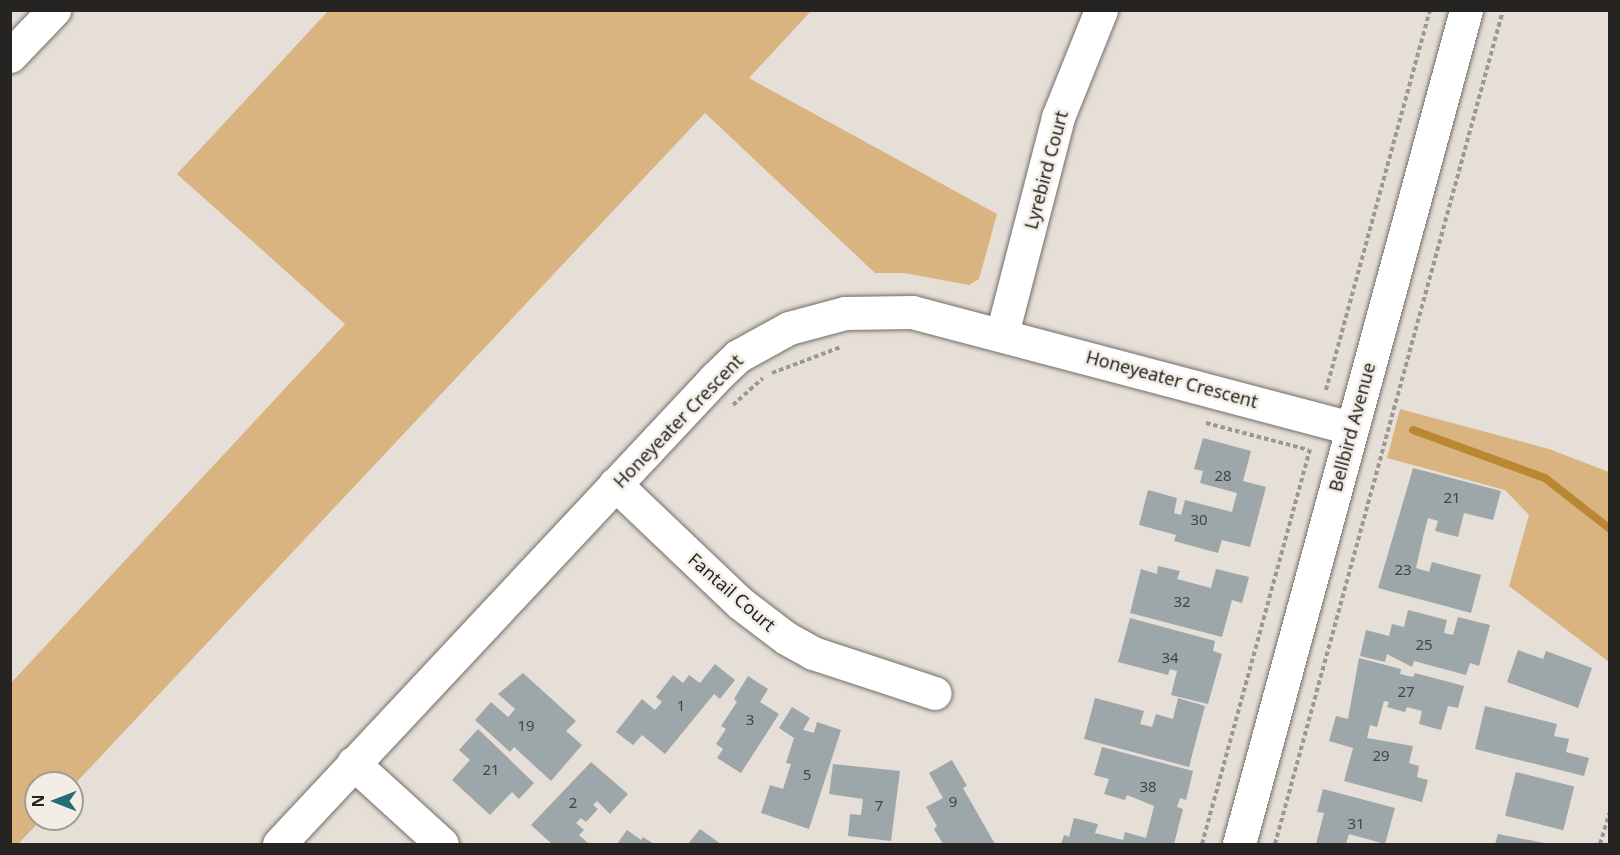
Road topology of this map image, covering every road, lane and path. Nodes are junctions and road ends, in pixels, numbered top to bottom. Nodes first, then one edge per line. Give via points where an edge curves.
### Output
1 (54, 10) edge
2 (1101, 10) edge
3 (1466, 10) edge
4 (1503, 10) edge
5 (10, 56) edge
6 (1002, 334) junction
7 (846, 345) dead end
8 (728, 410) dead end
9 (1195, 420) dead end
10 (1352, 428) junction
11 (1310, 450) dead end
12 (615, 484) junction
13 (935, 693) dead end
14 (353, 763) junction
15 (1610, 810) edge
16 (279, 844) edge
17 (442, 844) edge
18 (1239, 844) edge
19 (1275, 844) edge
20 (1600, 844) edge

1 - 5 street
2 - 6 street, Lyrebird Court via 1058,117
3 - 10 street, Bellbird Avenue
4 - 19 path
6 - 10 street, Honeyeater Crescent
6 - 12 street, Honeyeater Crescent via 896,310 845,313 789,328 738,356
7 - 8 path via 763,378
9 - 11 path
10 - 18 street, Bellbird Avenue
12 - 13 street, Fantail Court via 740,603 786,638 813,652
12 - 14 street, Honeyeater Crescent
14 - 16 street, Honeyeater Crescent
14 - 17 street
15 - 20 path

